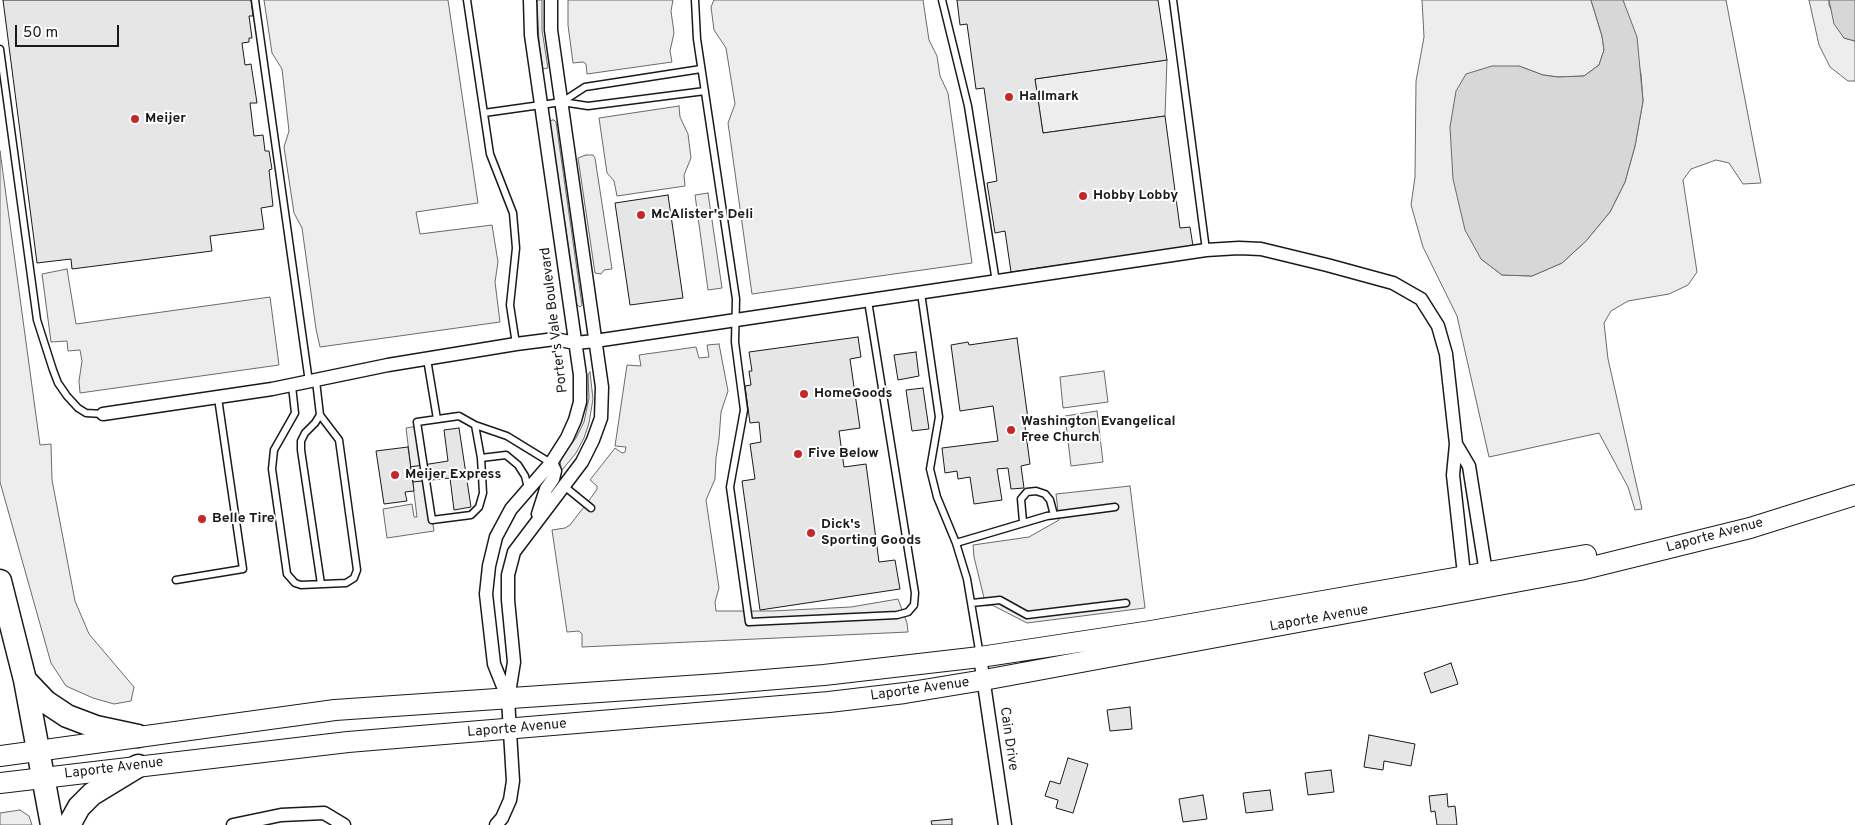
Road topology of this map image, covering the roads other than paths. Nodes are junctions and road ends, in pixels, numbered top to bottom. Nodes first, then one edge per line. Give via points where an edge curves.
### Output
1 (255, 0) edge
2 (467, 0) edge
3 (530, 0) edge
4 (551, 0) edge
5 (695, 0) edge
6 (942, 0) edge
7 (1173, 0) edge
8 (0, 48) edge
9 (701, 70) junction
10 (704, 90) junction
11 (562, 102) junction
12 (541, 105) junction
13 (484, 113) junction
14 (1206, 250) junction
15 (996, 282) junction
16 (922, 293) junction
17 (868, 301) junction
18 (736, 320) junction
19 (595, 340) junction
20 (575, 343) junction
21 (516, 344) junction
22 (427, 358) junction
23 (313, 382) junction
24 (292, 386) junction
25 (218, 398) junction
26 (103, 414) joint
27 (320, 415) junction
28 (437, 419) junction
29 (475, 425) junction
30 (1456, 444) junction
31 (481, 458) junction
32 (550, 463) junction
33 (564, 486) junction
34 (528, 488) junction
35 (1855, 495) edge
36 (1115, 507) dead end
37 (591, 508) dead end
38 (1054, 515) junction
39 (1023, 522) junction
40 (535, 523) junction
41 (956, 543) junction
42 (176, 580) dead end
43 (1487, 580) junction
44 (0, 581) edge
45 (321, 584) junction
46 (1465, 584) junction
47 (972, 603) junction
48 (1126, 603) dead end
49 (980, 657) junction
50 (25, 680) junction
51 (984, 680) junction
52 (508, 699) junction
53 (511, 730) junction
54 (138, 736) junction
55 (39, 750) junction
56 (0, 756) edge
57 (138, 766) junction
58 (44, 777) junction
59 (0, 783) edge
60 (52, 825) edge
61 (69, 825) edge
62 (233, 825) edge
63 (344, 825) edge
64 (496, 825) edge
65 (1005, 825) edge

1 - 23 lane
2 - 13 lane
3 - 12 street, Porter's Vale Boulevard via 531,35
4 - 11 street, Porter's Vale Boulevard via 551,30
5 - 9 lane
6 - 15 lane via 968,106
7 - 14 lane
8 - 26 lane via 37,320 53,370 66,396 86,413
9 - 10 lane
9 - 11 lane via 585,87
10 - 11 lane via 588,106
10 - 18 lane via 736,299
11 - 12 lane
11 - 19 street, Porter's Vale Boulevard
12 - 13 lane
12 - 20 street, Porter's Vale Boulevard
13 - 21 lane via 490,154 512,213 516,248 510,305
14 - 15 street
14 - 30 street via 1239,248 1270,251 1393,283 1421,299 1438,326 1446,354
15 - 16 street
16 - 17 street
16 - 41 lane via 939,416 930,470
17 - 18 street
17 - 18 lane via 915,593 914,605 908,612 897,615 749,622 730,487 744,410 735,342
18 - 19 street
19 - 20 street
19 - 33 street, Porter's Vale Boulevard via 602,387 601,418 594,440
20 - 21 street via 555,339
20 - 32 street, Porter's Vale Boulevard via 580,402 576,420
21 - 22 street
22 - 23 street
22 - 28 lane
23 - 24 street
23 - 27 lane
24 - 25 street
24 - 45 lane via 295,413 274,450 272,469 287,574 295,584
25 - 26 street
25 - 42 lane via 243,569
27 - 45 lane via 305,432 301,450
27 - 45 lane via 339,440 357,570 351,582
28 - 29 lane via 459,416
28 - 31 lane via 417,422 432,520 471,515 479,507 483,492
29 - 31 lane
29 - 32 lane via 507,436
30 - 43 street via 1469,466
30 - 46 street via 1453,475
31 - 34 lane via 506,456 518,465
32 - 34 street, Porter's Vale Boulevard
32 - 40 street via 555,471
33 - 37 lane
33 - 40 street, Porter's Vale Boulevard
34 - 52 street, Porter's Vale Boulevard via 511,509 496,537 486,594 494,664
35 - 43 main road, Laporte Avenue via 1750,528 1590,568
36 - 38 lane
38 - 39 lane
38 - 39 lane via 1045,494 1036,490 1027,492 1021,499
39 - 41 lane
40 - 52 street, Porter's Vale Boulevard via 514,552 508,575 514,662
41 - 47 lane
43 - 46 main road, Laporte Avenue
44 - 50 highway
46 - 49 main road, Laporte Avenue via 1328,599
46 - 51 main road, Laporte Avenue
47 - 48 lane via 1000,600 1026,615
47 - 49 lane
49 - 51 street, Cain Drive
49 - 52 main road, Laporte Avenue via 824,675
50 - 54 highway via 46,702 67,716 96,727
50 - 55 highway
51 - 53 main road, Laporte Avenue via 829,702
51 - 65 street, Cain Drive
52 - 53 street, Porter's Vale Boulevard
52 - 54 main road, Laporte Avenue via 335,710
53 - 57 main road, Laporte Avenue via 348,742
53 - 64 street, Porter's Vale Boulevard via 513,781 510,800
54 - 55 main road, Laporte Avenue
55 - 56 main road, Laporte Avenue
55 - 58 highway
57 - 58 main road, Laporte Avenue
57 - 61 highway via 92,794 79,807
58 - 59 main road, Laporte Avenue
58 - 60 highway
62 - 63 street via 281,815 324,813

